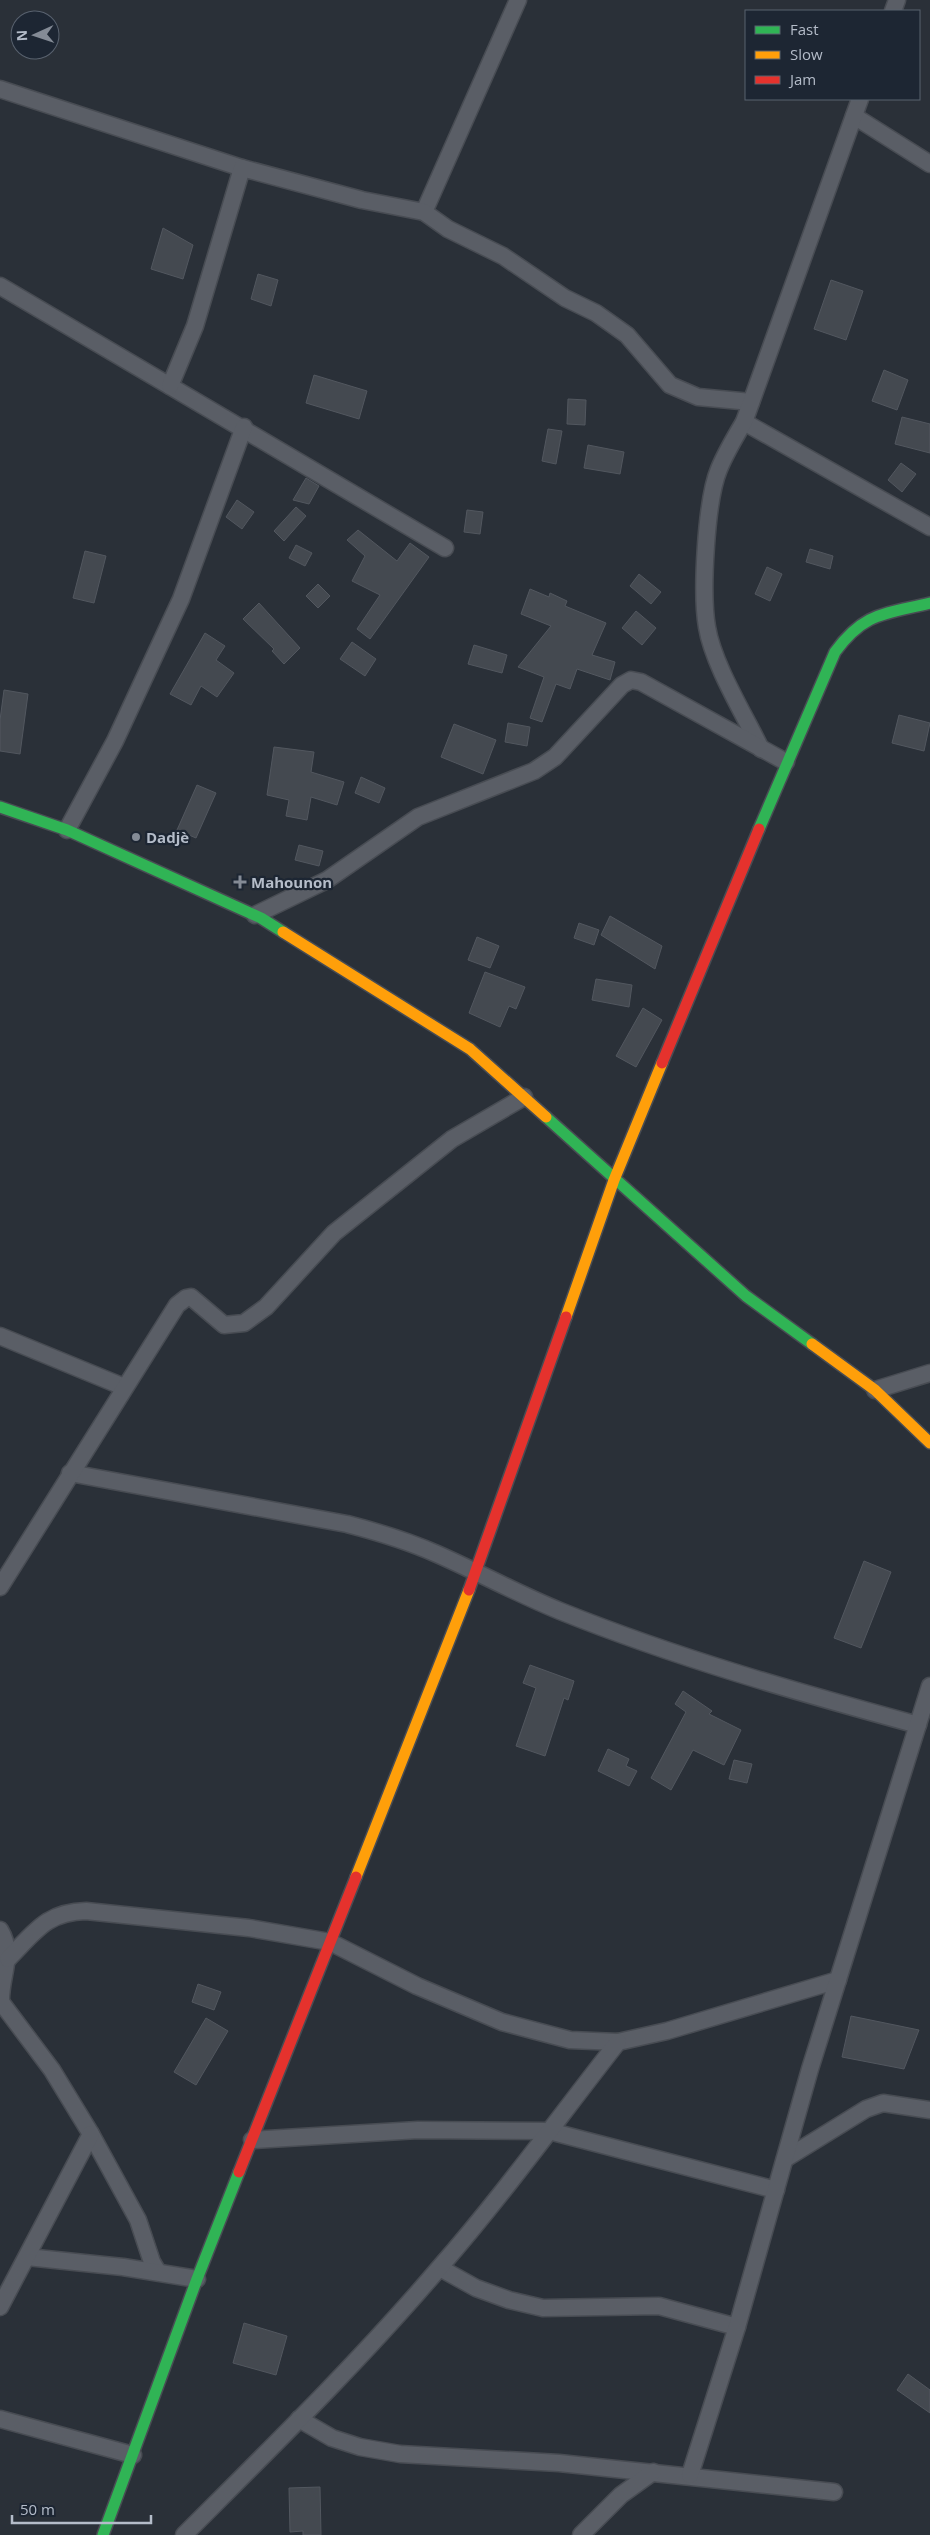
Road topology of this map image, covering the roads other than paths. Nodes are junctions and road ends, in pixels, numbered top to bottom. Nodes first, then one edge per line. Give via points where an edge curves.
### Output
1 (518, 0) edge
2 (0, 90) edge
3 (860, 100) edge
4 (854, 116) junction
5 (930, 164) edge
6 (242, 168) junction
7 (424, 212) junction
8 (0, 286) edge
9 (170, 386) junction
10 (751, 402) junction
11 (744, 422) junction
12 (244, 427) junction
13 (930, 527) edge
14 (445, 548) dead end
15 (930, 603) edge
16 (760, 748) junction
17 (786, 762) junction
18 (0, 807) edge
19 (67, 830) junction
20 (255, 915) junction
21 (524, 1097) junction
22 (614, 1180) junction
23 (0, 1336) edge
24 (930, 1373) edge
25 (124, 1387) junction
26 (875, 1390) junction
27 (930, 1443) edge
28 (70, 1473) junction
29 (476, 1573) junction
30 (0, 1587) edge
31 (930, 1686) edge
32 (918, 1725) junction
33 (0, 1930) edge
34 (330, 1942) junction
35 (8, 1959) junction
36 (838, 1980) junction
37 (0, 2003) edge
38 (618, 2042) junction
39 (930, 2110) edge
40 (549, 2131) junction
41 (91, 2134) junction
42 (252, 2140) junction
43 (785, 2159) junction
44 (776, 2190) junction
45 (27, 2257) junction
46 (440, 2268) junction
47 (158, 2272) junction
48 (197, 2279) junction
49 (0, 2308) edge
50 (738, 2327) junction
51 (0, 2419) edge
52 (299, 2419) junction
53 (133, 2455) junction
54 (653, 2472) junction
55 (690, 2475) junction
56 (834, 2492) dead end
57 (103, 2535) edge
58 (184, 2535) edge
59 (581, 2535) edge

1 - 7 street
2 - 6 street
3 - 4 street
4 - 5 street
4 - 10 street
6 - 7 street via 362,200
6 - 9 street via 195,326
7 - 10 street via 448,230 503,256 565,298 596,313 627,335 670,385 698,397
8 - 9 street
9 - 12 street
10 - 11 street
11 - 13 street
11 - 16 street via 718,470 710,509 704,586 707,628 717,658
12 - 14 street
12 - 19 street via 181,599 115,741
15 - 17 street via 871,617 848,634 835,652
16 - 17 street
16 - 20 street via 641,682 631,680 622,685 555,757 534,771 418,817 327,880
17 - 22 street
18 - 19 street
19 - 20 street
20 - 21 street via 470,1049
21 - 22 street
21 - 25 street via 452,1139 334,1234 266,1307 244,1323 224,1325 191,1297 186,1298 177,1305
22 - 26 street via 746,1296
22 - 29 street
23 - 25 street
24 - 26 street
25 - 28 street
26 - 27 street
28 - 29 street via 347,1524 436,1553
28 - 30 street
29 - 32 street via 559,1611 646,1644 782,1688
29 - 34 street
31 - 32 street
32 - 36 street
33 - 35 street
34 - 35 street via 188,1920 68,1911 42,1925
34 - 38 street via 417,1986 502,2022 570,2040
34 - 42 street
35 - 37 street
36 - 38 street via 667,2031
36 - 43 street
37 - 41 street via 52,2070
38 - 40 street
39 - 43 street via 883,2103 866,2109
40 - 42 street via 418,2130
40 - 44 street
40 - 46 street
41 - 45 street
41 - 47 street via 138,2220
42 - 48 street
43 - 44 street
44 - 50 street
45 - 47 street
45 - 49 street
46 - 50 street via 476,2288 543,2308 658,2306
46 - 52 street
47 - 48 street
48 - 53 street
50 - 55 street
51 - 53 street
52 - 54 street via 332,2438 400,2454
52 - 58 street
53 - 57 street
54 - 55 street
54 - 59 street via 621,2494
55 - 56 street

